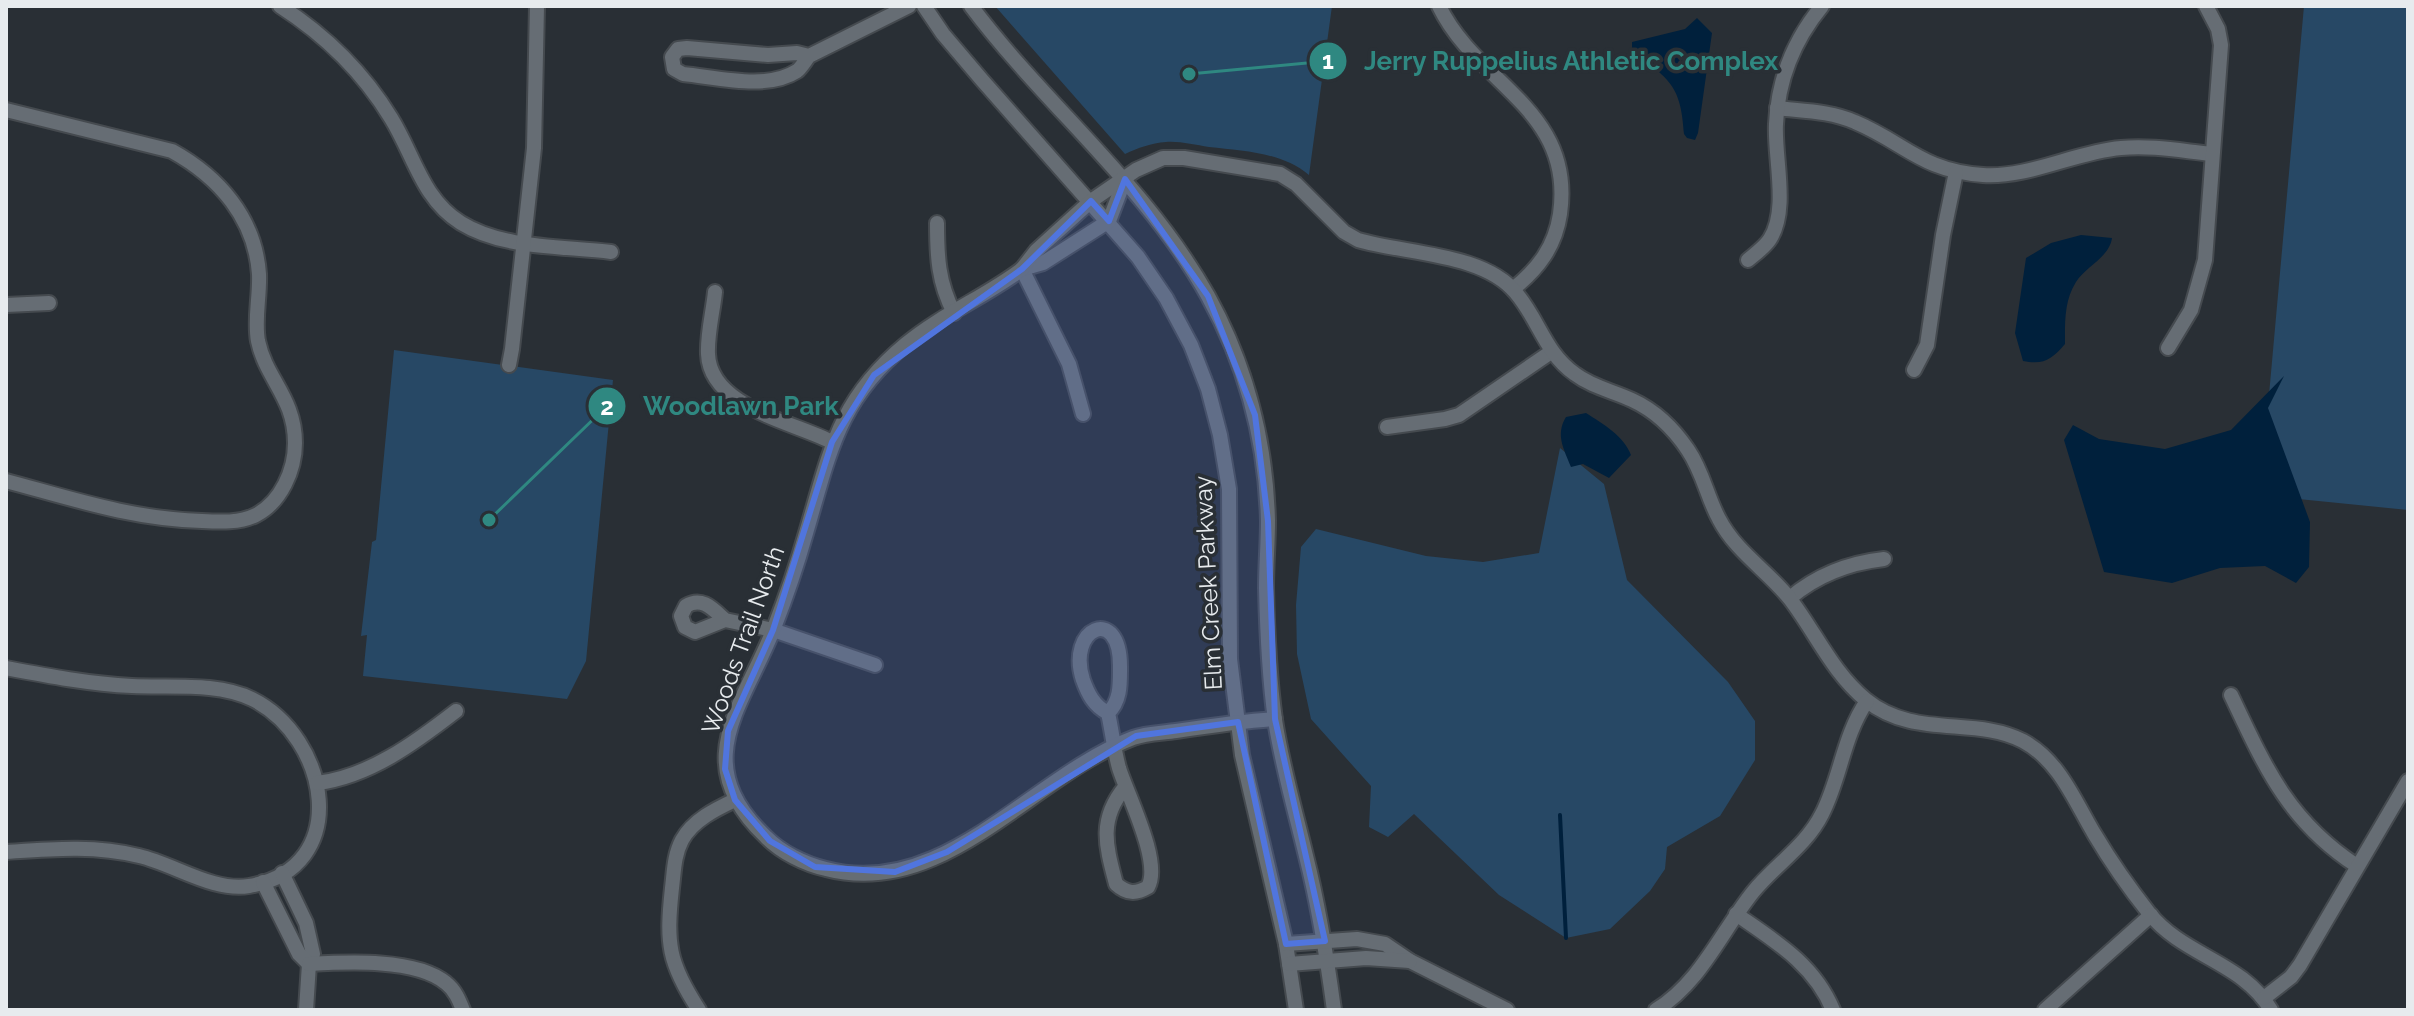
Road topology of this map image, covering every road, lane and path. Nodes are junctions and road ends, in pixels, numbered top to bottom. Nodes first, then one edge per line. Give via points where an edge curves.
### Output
1 (280, 6) edge
2 (311, 6) edge
3 (537, 6) edge
4 (909, 6) edge
5 (924, 6) edge
6 (971, 6) edge
7 (1439, 6) edge
8 (1822, 6) edge
9 (2206, 6) edge
10 (302, 20) junction
11 (809, 56) junction
12 (1777, 108) junction
13 (6, 110) edge
14 (2212, 154) junction
15 (1956, 172) junction
16 (1125, 179) junction
17 (1091, 201) junction
18 (1109, 221) junction
19 (937, 223) dead end
20 (525, 242) junction
21 (611, 252) dead end
22 (1748, 260) dead end
23 (1022, 269) junction
24 (1513, 289) junction
25 (715, 292) dead end
26 (49, 303) dead end
27 (6, 305) edge
28 (954, 313) junction
29 (2168, 348) dead end
30 (1551, 352) junction
31 (509, 365) dead end
32 (1914, 370) dead end
33 (1083, 414) dead end
34 (1387, 427) dead end
35 (832, 442) junction
36 (6, 481) edge
37 (1884, 559) dead end
38 (1790, 598) junction
39 (725, 620) dead end
40 (773, 630) junction
41 (875, 665) dead end
42 (6, 668) edge
43 (2231, 695) dead end
44 (1867, 701) junction
45 (456, 711) dead end
46 (1108, 713) junction
47 (1275, 719) junction
48 (1238, 722) junction
49 (1115, 746) junction
50 (317, 783) junction
51 (1125, 787) junction
52 (2407, 788) edge
53 (735, 800) junction
54 (6, 852) edge
55 (2357, 866) junction
56 (282, 873) junction
57 (263, 882) junction
58 (1736, 914) junction
59 (2151, 915) junction
60 (1325, 941) junction
61 (1286, 944) junction
62 (1328, 960) junction
63 (1410, 961) junction
64 (309, 964) junction
65 (1289, 964) junction
66 (2268, 1004) edge
67 (306, 1010) edge
68 (463, 1010) edge
69 (699, 1010) edge
70 (1296, 1010) edge
71 (1334, 1010) edge
72 (1507, 1010) edge
73 (1656, 1010) edge
74 (1833, 1010) edge
75 (2045, 1010) edge

1 - 10 street
2 - 10 street
3 - 20 street via 534,148
4 - 11 street
5 - 17 street, Elm Creek Parkway via 982,80
6 - 16 street
7 - 24 street via 1456,34 1546,132 1560,167 1561,202 1552,246
8 - 12 street via 1797,42
9 - 14 street via 2221,45
10 - 20 street via 373,91 444,211 483,233
11 - 11 street via 687,48 672,57 674,69 683,74 754,81 798,70
12 - 15 street via 1852,120 1917,158
12 - 22 street via 1776,223 1770,239
13 - 36 street via 172,151 195,164 234,202 256,248 259,343 285,397 295,444 279,494 242,520 124,513
14 - 15 street via 2120,148 2010,173
14 - 29 street via 2200,285
15 - 32 street via 1927,345
16 - 17 street, Woods Trail North
16 - 18 street
16 - 24 street, Woods Trail North via 1163,158 1280,174 1358,240 1482,268
16 - 47 street via 1208,296 1255,415 1268,521 1268,650
17 - 18 street, Elm Creek Parkway
17 - 23 street, Woods Trail North
18 - 23 street, Woods Trail North via 1043,263
18 - 48 street, Elm Creek Parkway via 1166,298 1191,345 1220,435 1229,489 1230,659
19 - 28 street via 937,267
20 - 21 street
20 - 31 street
23 - 28 street, Woods Trail North
23 - 33 street via 1069,364
24 - 30 street
25 - 35 street via 708,356 717,383 734,399
26 - 27 street
28 - 35 street, Woods Trail North via 907,343 874,375
30 - 34 street via 1459,415
30 - 38 street via 1579,377 1662,419 1700,469 1718,518 1734,542
35 - 40 street, Woods Trail North
37 - 38 street via 1840,569
38 - 44 street via 1840,675
39 - 40 street
40 - 41 street
40 - 53 street, Woods Trail North via 728,731 725,769
42 - 50 street via 130,686 239,694 287,726 301,744
43 - 55 street via 2286,800 2313,832
44 - 58 street via 1845,741 1833,791 1820,818
44 - 59 street via 1910,722 2004,735 2041,754
45 - 50 street via 366,770
46 - 46 street via 1087,693 1079,669 1085,636 1102,628 1113,633 1120,663 1116,706
46 - 49 street
47 - 48 street, Woods Trail North
47 - 60 street
48 - 49 street, Woods Trail North via 1136,736
48 - 61 street, Elm Creek Parkway
49 - 51 street
49 - 53 street, Woods Trail North via 947,852 921,865 870,876 815,867 770,841
50 - 56 street via 313,840 296,864
51 - 51 street via 1106,823 1116,884 1129,893 1148,887 1153,872
52 - 55 street
53 - 69 street via 692,828 675,859 668,939 677,973
54 - 57 street via 106,850 172,865 217,885 234,888
55 - 66 street via 2300,965
56 - 57 street
56 - 64 street via 306,923 313,954
57 - 64 street
58 - 73 street via 1690,982
58 - 74 street via 1794,954
59 - 66 street via 2187,946 2232,969
59 - 75 street
60 - 61 street
60 - 62 street
60 - 63 street via 1385,944
61 - 65 street, Elm Creek Parkway
62 - 63 street
62 - 65 street
62 - 71 street
63 - 72 street
64 - 67 street
64 - 68 street via 360,963 423,971 448,984
65 - 70 street, Elm Creek Parkway

